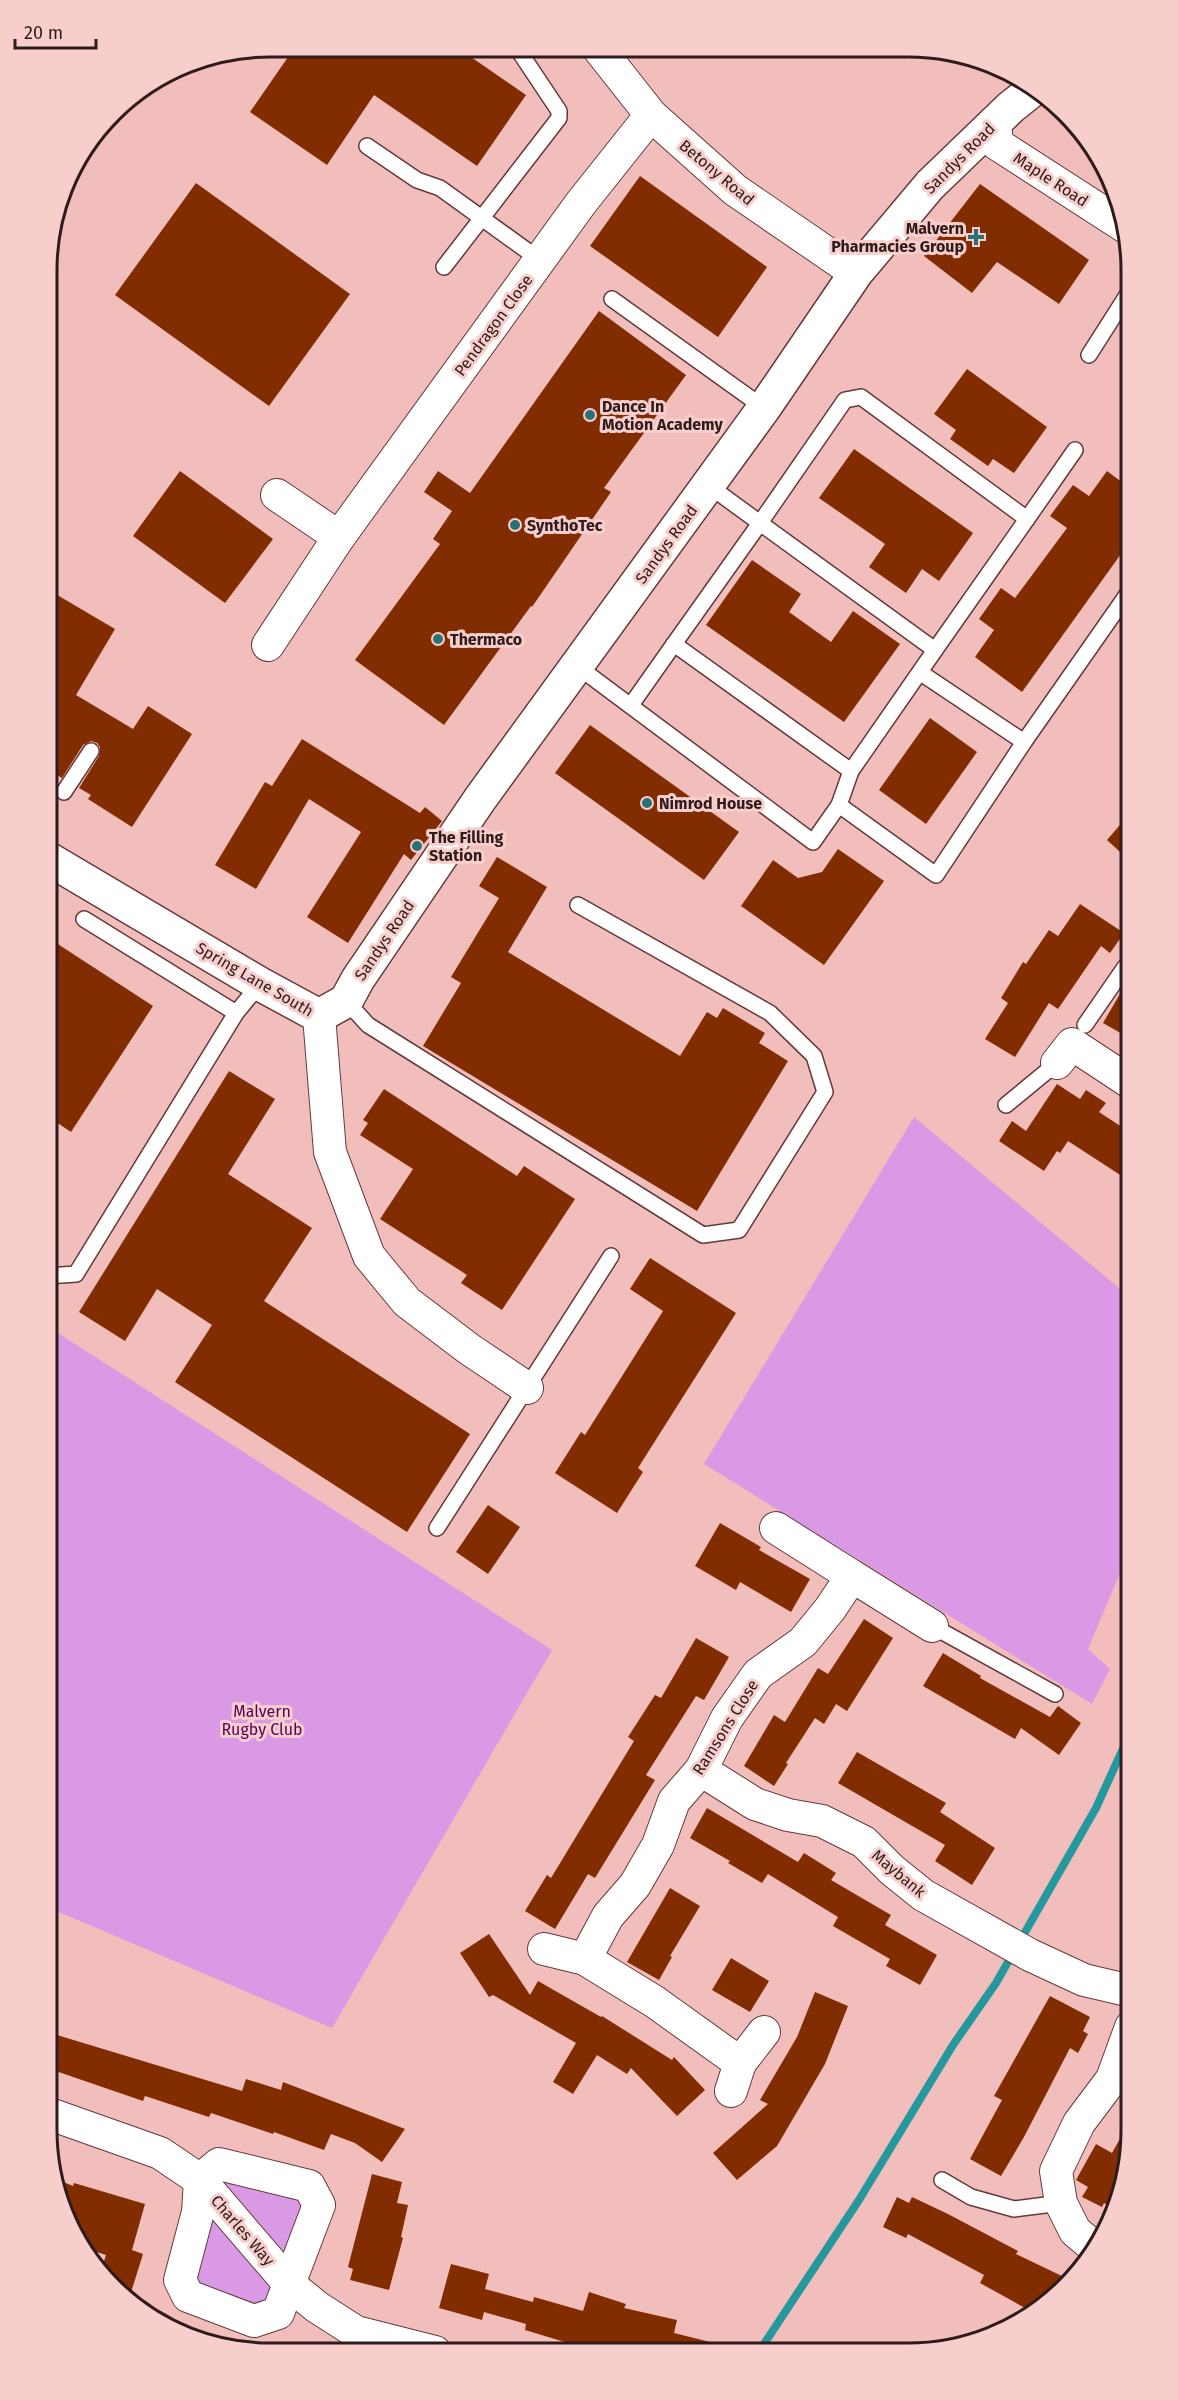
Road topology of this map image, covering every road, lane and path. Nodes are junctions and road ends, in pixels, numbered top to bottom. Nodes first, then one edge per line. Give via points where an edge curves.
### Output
1 (523, 57) edge
2 (605, 57) edge
3 (1028, 94) edge
4 (651, 115) junction
5 (995, 122) junction
6 (368, 146) dead end
7 (482, 217) junction
8 (1115, 220) edge
9 (540, 260) junction
10 (444, 267) dead end
11 (856, 273) junction
12 (612, 298) dead end
13 (1121, 305) edge
14 (1089, 355) dead end
15 (764, 408) junction
16 (1075, 450) dead end
17 (708, 485) junction
18 (277, 495) dead end
19 (1027, 519) junction
20 (760, 523) junction
21 (339, 537) junction
22 (1121, 603) edge
23 (674, 644) junction
24 (267, 645) dead end
25 (935, 650) junction
26 (577, 666) junction
27 (921, 673) junction
28 (631, 705) junction
29 (1024, 742) junction
30 (91, 751) dead end
31 (851, 771) junction
32 (64, 792) dead end
33 (839, 805) junction
34 (57, 864) edge
35 (578, 905) dead end
36 (84, 919) dead end
37 (1121, 974) edge
38 (260, 984) junction
39 (333, 1008) junction
40 (236, 1013) junction
41 (1071, 1044) junction
42 (1121, 1076) edge
43 (1006, 1105) dead end
44 (611, 1256) dead end
45 (57, 1275) edge
46 (527, 1388) junction
47 (437, 1528) dead end
48 (776, 1528) dead end
49 (852, 1576) junction
50 (932, 1626) joint
51 (1055, 1694) dead end
52 (701, 1770) junction
53 (544, 1949) dead end
54 (585, 1959) junction
55 (1121, 1989) edge
56 (764, 2032) dead end
57 (1121, 2054) edge
58 (57, 2117) edge
59 (200, 2180) junction
60 (942, 2180) dead end
61 (1061, 2203) junction
62 (1089, 2242) edge
63 (290, 2285) junction
64 (399, 2343) edge

1 - 7 lane via 559,111 559,118
2 - 4 street, Betony Road
3 - 5 street, Sandys Road
4 - 9 street, Pendragon Close
4 - 11 street, Betony Road via 735,190
5 - 8 street, Maple Road via 997,144
5 - 11 street, Sandys Road via 930,185
6 - 7 lane
7 - 9 lane
7 - 10 lane
9 - 21 street, Pendragon Close
11 - 15 street, Sandys Road
12 - 15 lane
13 - 14 lane
15 - 17 street, Sandys Road
16 - 19 lane
17 - 20 lane
17 - 26 street, Sandys Road
18 - 21 street
19 - 20 lane via 861,397 845,400
19 - 25 lane
20 - 23 lane
20 - 25 lane
21 - 24 street, Pendragon Close
22 - 29 lane
23 - 28 lane
23 - 31 lane
25 - 27 lane
26 - 28 lane
26 - 39 street, Sandys Road via 480,799 358,979
27 - 29 lane
27 - 31 lane
28 - 33 lane via 813,842
29 - 33 lane via 936,875
30 - 32 lane
31 - 33 lane
34 - 38 street, Spring Lane South
35 - 39 lane via 770,1013 814,1056 825,1092 739,1230 703,1235 368,1025
36 - 40 lane
37 - 41 lane
38 - 39 street, Spring Lane South
38 - 40 lane
39 - 46 street, Spring Lane South via 330,1152 369,1256 407,1302
40 - 45 lane via 76,1274
41 - 42 street
41 - 43 lane
44 - 46 lane
46 - 47 lane
48 - 49 street
49 - 50 street
49 - 52 street, Ramsons Close via 803,1642 758,1674 727,1718
50 - 51 lane
52 - 54 street, Ramsons Close via 675,1801 641,1875 608,1916
52 - 55 street, Maybank via 755,1804 822,1821 864,1842 923,1895 1084,1980
53 - 54 street
54 - 56 street via 655,2002 735,2077
57 - 61 street via 1112,2079 1079,2122 1056,2171
58 - 59 street, Charles Way via 160,2153
59 - 63 street, Charles Way
59 - 63 street via 219,2164 309,2186 319,2205
59 - 63 street via 198,2212 180,2280 188,2296 254,2321 278,2313
60 - 61 lane via 971,2197 1014,2210
61 - 62 street via 1075,2231
63 - 64 street, Charles Way via 356,2332

